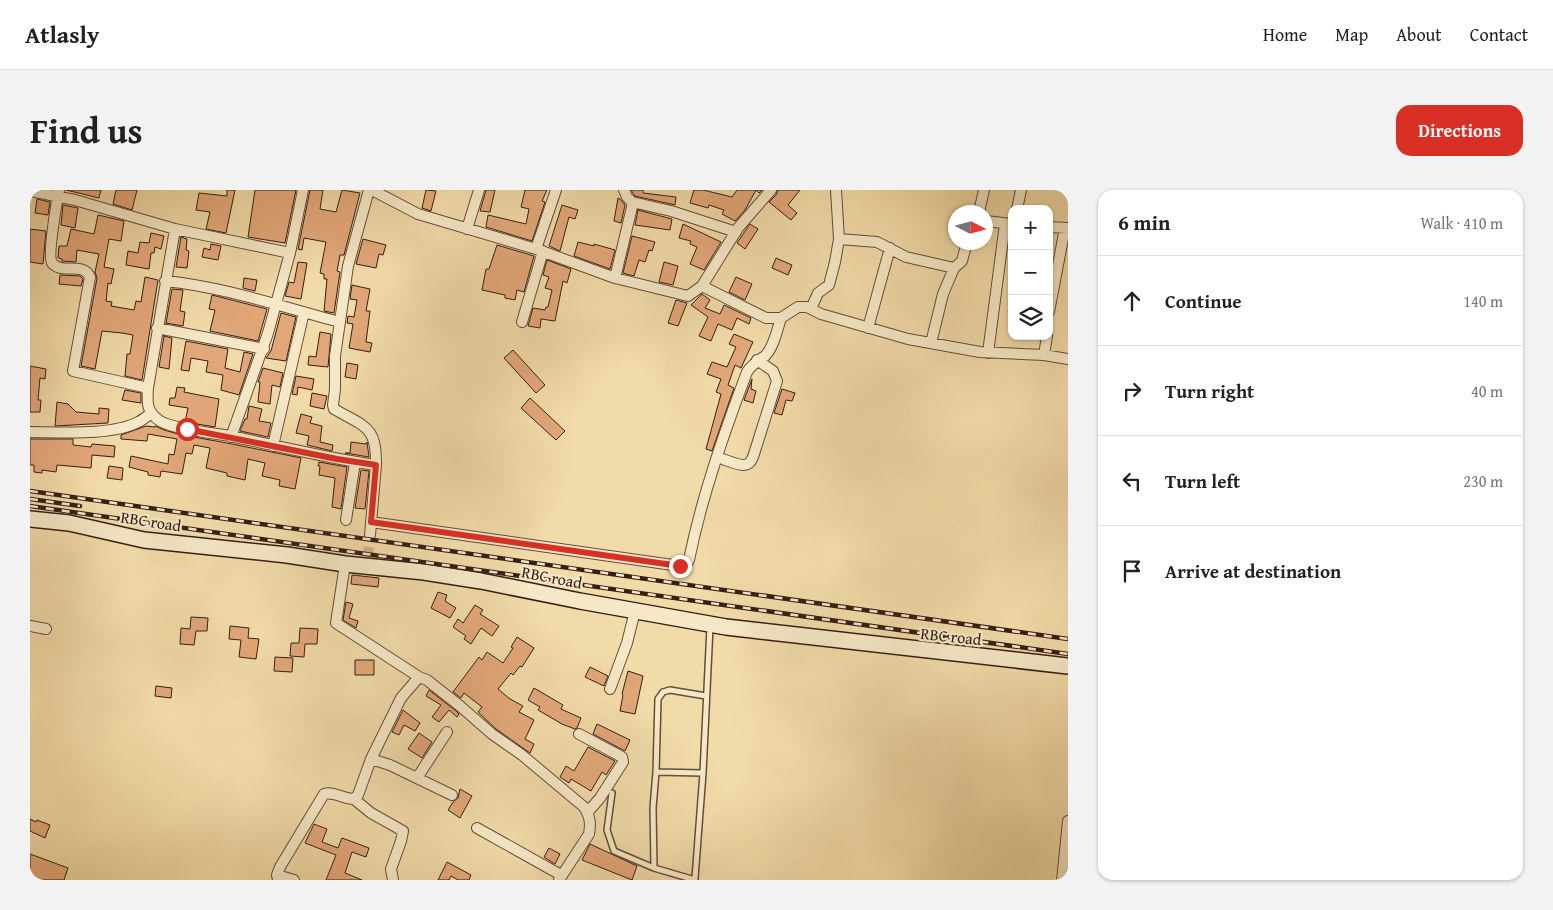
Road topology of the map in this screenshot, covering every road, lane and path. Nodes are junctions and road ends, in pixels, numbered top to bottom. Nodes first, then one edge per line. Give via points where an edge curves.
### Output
1 (303, 190) edge
2 (371, 190) edge
3 (479, 190) edge
4 (556, 190) edge
5 (624, 190) edge
6 (770, 190) edge
7 (836, 190) edge
8 (984, 190) edge
9 (1021, 190) edge
10 (30, 191) edge
11 (58, 193) edge
12 (632, 202) junction
13 (980, 205) edge
14 (1018, 205) edge
15 (993, 222) edge
16 (1008, 224) edge
17 (1053, 227) edge
18 (1066, 228) edge
19 (175, 229) junction
20 (467, 229) junction
21 (736, 232) junction
22 (839, 239) junction
23 (890, 248) junction
24 (540, 250) junction
25 (965, 250) edge
26 (290, 252) junction
27 (954, 268) junction
28 (615, 278) junction
29 (165, 281) junction
30 (702, 286) junction
31 (1052, 295) edge
32 (276, 305) junction
33 (811, 309) junction
34 (304, 312) junction
35 (781, 318) junction
36 (340, 322) junction
37 (522, 322) dead end
38 (157, 328) junction
39 (868, 328) junction
40 (1046, 340) edge
41 (931, 343) junction
42 (264, 349) junction
43 (988, 353) junction
44 (1044, 355) junction
45 (1068, 359) edge
46 (757, 360) junction
47 (148, 388) junction
48 (151, 413) junction
49 (30, 432) edge
50 (231, 437) junction
51 (273, 446) junction
52 (717, 457) junction
53 (356, 462) junction
54 (376, 465) junction
55 (30, 519) edge
56 (346, 520) dead end
57 (371, 522) junction
58 (370, 535) tunnel mouth
59 (345, 564) junction
60 (635, 611) junction
61 (710, 624) junction
62 (30, 626) edge
63 (46, 629) dead end
64 (1068, 666) edge
65 (419, 677) junction
66 (610, 689) dead end
67 (706, 696) junction
68 (447, 732) dead end
69 (578, 734) dead end
70 (371, 759) junction
71 (656, 772) junction
72 (703, 773) junction
73 (416, 778) junction
74 (612, 793) dead end
75 (452, 795) dead end
76 (354, 799) junction
77 (587, 812) junction
78 (1068, 821) edge
79 (477, 828) dead end
80 (654, 868) junction
81 (560, 877) edge
82 (278, 878) edge
83 (695, 879) edge
84 (294, 880) edge
85 (394, 880) edge
86 (1062, 880) edge

1 - 26 street
2 - 20 street via 418,214
2 - 36 street via 348,266
3 - 20 street
4 - 24 street
5 - 12 street
6 - 21 street
7 - 22 street
8 - 13 street
9 - 14 street
10 - 11 street
11 - 19 street
11 - 47 street via 51,261 60,268 83,269 90,277 73,371
12 - 21 street via 671,210
12 - 28 street
15 - 16 street
16 - 43 street
17 - 18 street
18 - 31 street
19 - 26 street
19 - 29 street
20 - 24 street
21 - 30 street
22 - 23 street via 877,242
22 - 33 street via 829,284 818,293
23 - 27 street via 906,256
23 - 39 street
24 - 28 street
24 - 37 street
25 - 27 street via 962,261
26 - 32 street
27 - 41 street via 943,294
28 - 30 street via 688,296
29 - 32 street via 188,283
29 - 38 street
30 - 35 street via 766,318
32 - 34 street
32 - 42 street
33 - 35 street via 798,307
33 - 39 street
34 - 36 street
34 - 51 street
35 - 46 street via 769,350
36 - 54 street via 332,405 374,436
38 - 42 street
38 - 47 street
39 - 41 street
40 - 44 street
41 - 43 street
42 - 50 street
43 - 44 street
44 - 45 street
46 - 52 street via 746,372
46 - 52 street via 773,371 777,381 754,454 746,465
47 - 48 street via 147,406
48 - 49 street via 125,427
48 - 50 street via 161,422
50 - 51 street
51 - 53 street
52 - 57 street via 686,565 571,552
53 - 54 street
53 - 56 street
54 - 57 street
55 - 59 street, RBC road via 69,523 144,540
57 - 58 street
59 - 60 street, RBC road via 367,561
59 - 65 street via 336,623
60 - 61 street, RBC road
60 - 66 street
61 - 64 street, RBC road
61 - 67 lane
62 - 63 street
65 - 70 street via 401,698
65 - 77 street via 522,755
67 - 71 lane via 670,690 663,692 658,699
67 - 72 lane
68 - 73 street
69 - 77 street via 623,759 622,766
70 - 73 street
70 - 76 street
71 - 72 lane
71 - 80 lane
72 - 83 lane
73 - 75 street
74 - 80 lane via 606,830 614,851
76 - 82 street via 324,794 280,867
76 - 85 street via 371,814 403,831 392,870
77 - 81 street via 591,826 588,834
78 - 86 street
79 - 81 street
80 - 83 lane
82 - 84 street

